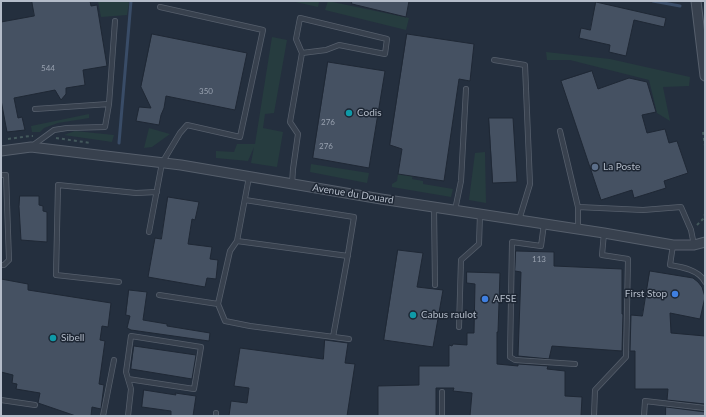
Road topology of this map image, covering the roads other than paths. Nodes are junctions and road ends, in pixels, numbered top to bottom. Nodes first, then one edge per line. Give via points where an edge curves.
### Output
1 (696, 1) edge
2 (160, 7) dead end
3 (115, 21) dead end
4 (703, 44) edge
5 (302, 53) junction
6 (494, 60) dead end
7 (705, 76) edge
8 (466, 89) dead end
9 (109, 104) junction
10 (35, 109) dead end
11 (560, 131) dead end
12 (31, 147) junction
13 (1, 151) edge
14 (162, 163) junction
15 (1, 175) edge
16 (249, 177) junction
17 (292, 184) junction
18 (157, 192) junction
19 (245, 200) junction
20 (434, 207) junction
21 (578, 207) junction
22 (455, 211) junction
23 (480, 214) junction
24 (519, 220) junction
25 (544, 224) junction
26 (578, 229) junction
27 (149, 232) dead end
28 (604, 233) junction
29 (237, 241) junction
30 (705, 242) edge
31 (673, 245) junction
32 (694, 245) junction
33 (348, 256) junction
34 (1, 265) edge
35 (119, 282) dead end
36 (705, 282) edge
37 (435, 285) dead end
38 (159, 295) dead end
39 (218, 304) junction
40 (459, 327) dead end
41 (333, 337) junction
42 (349, 339) dead end
43 (114, 360) dead end
44 (575, 364) dead end
45 (128, 379) junction
46 (442, 392) dead end
47 (1, 400) edge
48 (35, 405) dead end
49 (705, 408) edge
50 (103, 416) edge
51 (128, 416) edge
52 (442, 416) edge
53 (594, 416) edge
54 (644, 416) edge

1 - 4 street
2 - 14 lane via 263,30 240,137 188,125 180,133
3 - 9 lane
4 - 7 street
5 - 5 lane via 296,40 300,18 387,39 385,54 339,45 326,50
5 - 17 lane via 290,122 298,134
6 - 24 lane via 526,65 530,184
8 - 22 lane via 461,181
9 - 10 lane
9 - 12 lane via 105,127 54,130
11 - 21 lane
12 - 13 street, Avenue du Douard
12 - 14 street, Avenue du Douard
14 - 16 street, Avenue du Douard
14 - 18 lane
15 - 34 lane via 6,175 9,260
16 - 17 street, Avenue du Douard
16 - 19 lane
17 - 20 street, Avenue du Douard
18 - 27 lane
18 - 35 lane via 136,193 58,185 56,275
19 - 29 lane
19 - 33 lane via 354,218
20 - 22 street, Avenue du Douard
20 - 37 lane
21 - 26 lane
21 - 32 lane via 643,210 681,206
22 - 23 street, Avenue du Douard
23 - 24 street, Avenue du Douard
23 - 40 lane via 479,244 461,260
24 - 25 street, Avenue du Douard
25 - 26 street, Avenue du Douard
25 - 44 lane via 541,246 512,242 510,357 515,360
26 - 28 street, Avenue du Douard
28 - 31 street, Avenue du Douard
28 - 53 lane via 602,255 628,259 626,357 596,390
29 - 33 lane
29 - 39 lane via 230,251
30 - 32 street, Avenue du Douard
31 - 32 street, Avenue du Douard
31 - 36 lane via 670,265 686,268
33 - 41 lane
38 - 39 lane
39 - 41 lane via 225,321
41 - 42 lane
43 - 50 lane
45 - 45 lane via 126,372 131,336 201,347 194,389
45 - 51 lane via 131,388
46 - 52 lane
47 - 48 lane
49 - 54 lane via 645,401

